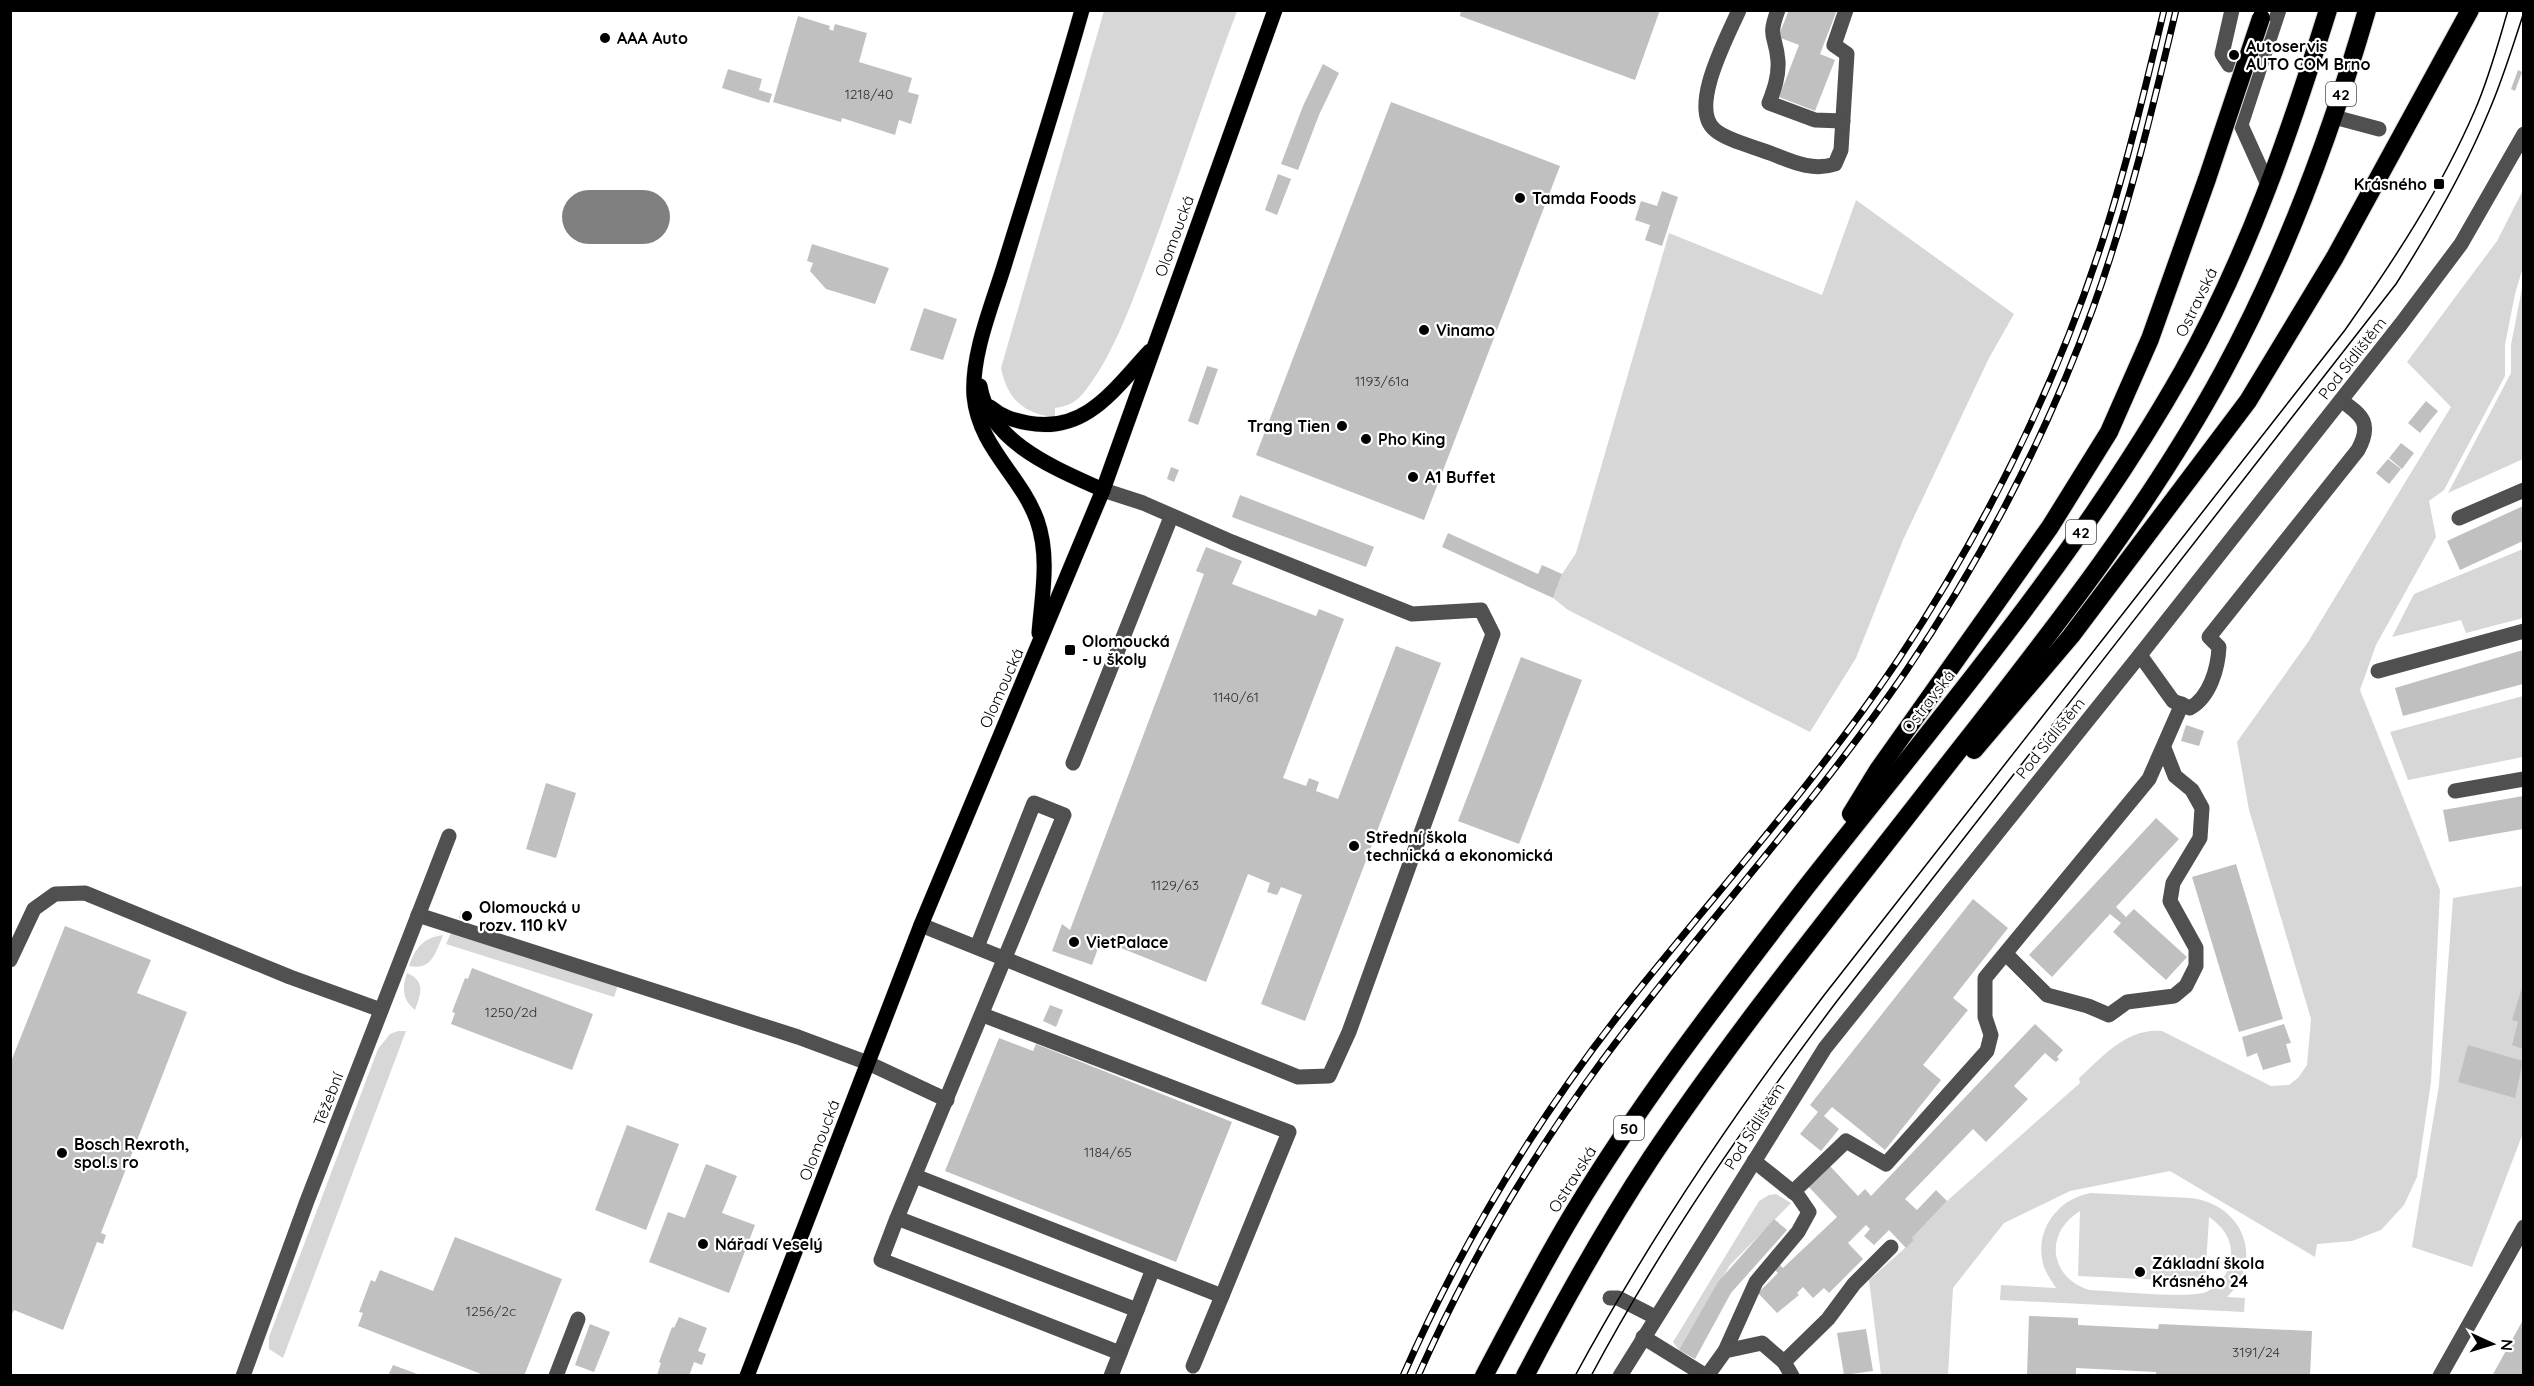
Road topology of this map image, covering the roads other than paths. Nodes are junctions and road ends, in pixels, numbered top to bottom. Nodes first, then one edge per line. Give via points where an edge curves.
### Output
1 (1082, 10) edge
2 (1275, 10) edge
3 (1739, 10) edge
4 (1778, 10) edge
5 (1846, 10) edge
6 (2232, 10) edge
7 (2279, 10) edge
8 (2328, 10) edge
9 (2367, 10) edge
10 (2470, 10) edge
11 (2262, 13) edge
12 (2229, 65) dead end
13 (2334, 117) junction
14 (1843, 121) junction
15 (2379, 129) dead end
16 (2523, 135) edge
17 (2269, 187) junction
18 (981, 346) junction
19 (1154, 347) junction
20 (2342, 401) junction
21 (985, 402) junction
22 (1103, 490) junction
23 (2523, 490) edge
24 (1171, 517) junction
25 (2459, 518) dead end
26 (2523, 631) edge
27 (1037, 651) junction
28 (2140, 655) junction
29 (2378, 671) dead end
30 (2182, 704) junction
31 (2164, 748) junction
32 (1073, 763) dead end
33 (2523, 778) edge
34 (2455, 791) dead end
35 (1907, 817) junction
36 (448, 836) dead end
37 (1799, 896) junction
38 (418, 915) junction
39 (921, 925) junction
40 (977, 946) junction
41 (2006, 954) junction
42 (1007, 958) junction
43 (10, 960) edge
44 (381, 1010) junction
45 (982, 1015) junction
46 (868, 1064) junction
47 (947, 1100) junction
48 (1754, 1161) junction
49 (915, 1176) junction
50 (1793, 1192) junction
51 (897, 1218) junction
52 (2522, 1236) edge
53 (1891, 1247) dead end
54 (1153, 1269) junction
55 (1222, 1296) junction
56 (1610, 1299) dead end
57 (1137, 1310) junction
58 (1654, 1317) junction
59 (578, 1319) dead end
60 (1642, 1337) junction
61 (1725, 1351) junction
62 (1120, 1353) junction
63 (1193, 1366) dead end
64 (1788, 1369) edge
65 (243, 1376) edge
66 (556, 1376) edge
67 (747, 1376) edge
68 (1111, 1376) edge
69 (1484, 1376) edge
70 (1525, 1376) edge
71 (1620, 1376) edge
72 (1707, 1376) edge
73 (2440, 1376) edge

1 - 18 main road
2 - 19 main road, Olomoucká
3 - 14 street via 1704,102 1714,130 1790,161 1819,168 1839,159
4 - 14 street via 1770,31 1778,61 1769,103 1815,120
5 - 14 street via 1833,45 1847,54
6 - 12 street via 2222,54
7 - 17 street via 2241,125
8 - 17 highway, Ostravská / 42
9 - 13 highway, 42
10 - 35 highway via 2335,257 2264,375 2211,451 2071,636 1953,774
11 - 37 highway, 42, bridge via 2150,339 2109,432 2050,527 1878,770
13 - 15 street
13 - 35 highway, 42 via 2246,328 2174,456 2085,586
16 - 20 street, Pod Sídlištěm via 2461,244
17 - 37 highway, Ostravská / 42 via 2231,276 2184,369 2092,517 2007,632
18 - 21 main road via 978,377
18 - 27 main road via 974,380 980,427 1032,511 1041,535 1045,572
19 - 21 main road via 1104,399 1067,423 1013,420 1000,416
19 - 22 main road, Olomoucká
20 - 28 street, Pod Sídlištěm
20 - 30 street via 2361,417 2365,437 2209,637 2219,646 2210,684 2198,704 2190,708
21 - 22 main road via 994,420 1017,443 1058,470
22 - 24 street
22 - 27 main road, Olomoucká
23 - 25 street
24 - 32 street
24 - 42 street via 1412,614 1481,610 1493,634 1349,1032 1329,1076 1298,1077
26 - 29 street
27 - 39 main road, Olomoucká
28 - 30 street via 2173,701
28 - 48 street, Pod Sídlištěm via 1825,1048
30 - 31 street
31 - 41 street via 2134,799
31 - 41 street via 2175,776 2192,790 2202,808 2200,838 2174,883 2170,901 2196,948 2196,966 2186,986 2174,996 2127,1002 2109,1015 2047,995
33 - 34 street
35 - 70 highway, 50 via 1692,1099 1604,1233
36 - 38 street, Těžební
37 - 69 highway, Ostravská / 50 via 1606,1162 1567,1224
38 - 44 street, Těžební
38 - 46 street via 798,1037
39 - 40 street
39 - 46 main road, Olomoucká
40 - 42 street
40 - 42 street via 1034,803 1064,815
41 - 50 street via 1985,978 1985,1017 1991,1035 1987,1051 1886,1164 1846,1141
42 - 45 street
43 - 44 street via 34,909 55,894 85,893
44 - 65 street, Těžební
45 - 47 street
45 - 55 street via 1289,1132
46 - 47 street
46 - 67 main road, Olomoucká
47 - 49 street
48 - 50 street
48 - 58 street, Pod Sídlištěm
49 - 51 street
49 - 54 street
50 - 61 street via 1809,1212 1798,1232 1756,1282
51 - 57 street
51 - 62 street via 881,1260
52 - 73 street
53 - 64 street via 1854,1284
54 - 55 street
54 - 57 street
55 - 63 street
56 - 58 street via 1618,1298
57 - 62 street
58 - 60 street, Pod Sídlištěm
59 - 66 street
60 - 71 street, Pod Sídlištěm
60 - 72 street
61 - 64 street via 1762,1343
61 - 72 street
62 - 68 street

